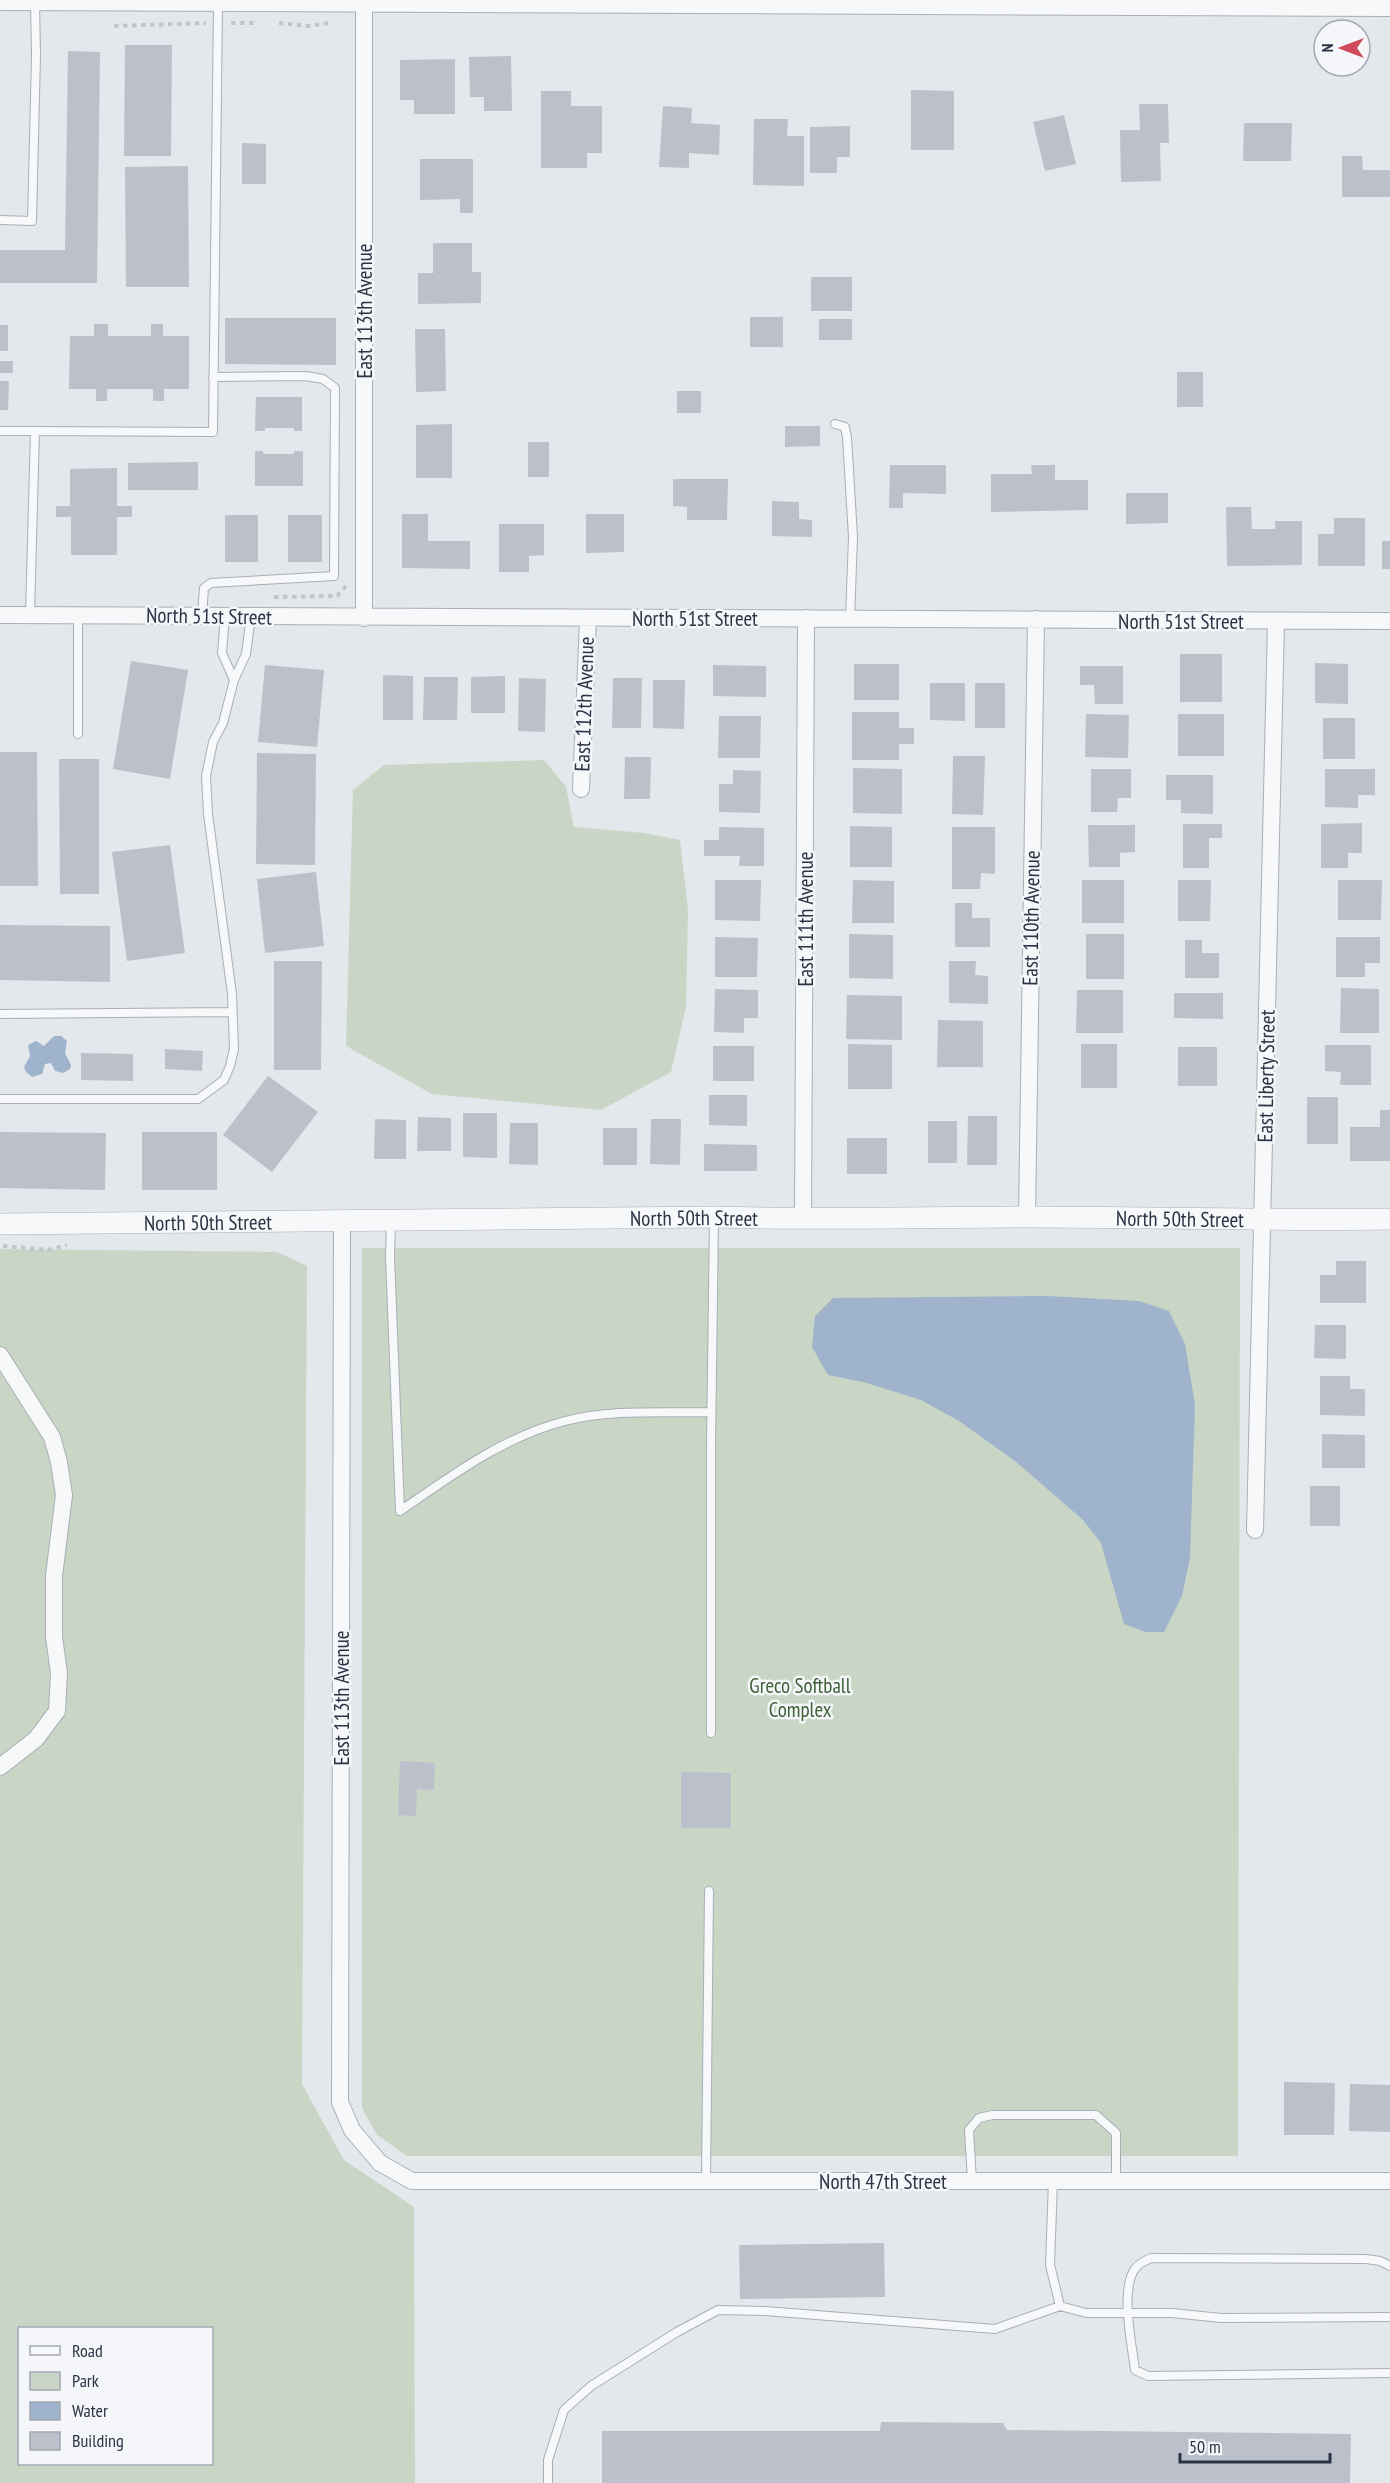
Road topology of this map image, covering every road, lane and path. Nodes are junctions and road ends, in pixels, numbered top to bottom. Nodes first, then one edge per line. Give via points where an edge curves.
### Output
1 (32, 1) edge
2 (0, 2) edge
3 (188, 2) edge
4 (978, 3) edge
5 (1277, 3) edge
6 (218, 4) junction
7 (1333, 4) edge
8 (364, 5) junction
9 (1390, 8) edge
10 (218, 23) junction
11 (263, 23) dead end
12 (272, 23) dead end
13 (337, 23) dead end
14 (114, 26) dead end
15 (0, 220) edge
16 (213, 377) junction
17 (835, 424) dead end
18 (0, 431) edge
19 (35, 431) junction
20 (351, 577) dead end
21 (270, 598) dead end
22 (0, 615) edge
23 (30, 615) junction
24 (78, 615) junction
25 (202, 616) junction
26 (225, 616) junction
27 (251, 616) junction
28 (364, 618) junction
29 (588, 618) junction
30 (806, 618) junction
31 (850, 618) junction
32 (1035, 619) junction
33 (1276, 621) junction
34 (1390, 621) edge
35 (234, 680) junction
36 (78, 734) dead end
37 (581, 789) dead end
38 (232, 1012) junction
39 (0, 1014) edge
40 (0, 1099) edge
41 (714, 1217) junction
42 (1027, 1217) junction
43 (803, 1219) junction
44 (1390, 1219) edge
45 (342, 1220) junction
46 (391, 1220) junction
47 (1262, 1221) junction
48 (0, 1224) edge
49 (0, 1355) edge
50 (711, 1412) junction
51 (1255, 1530) dead end
52 (711, 1734) dead end
53 (0, 1767) edge
54 (709, 1891) dead end
55 (380, 2163) joint
56 (706, 2181) junction
57 (972, 2181) junction
58 (1053, 2181) junction
59 (1116, 2181) junction
60 (1390, 2181) edge
61 (1390, 2266) edge
62 (1060, 2306) junction
63 (1129, 2313) junction
64 (1390, 2317) edge
65 (1390, 2373) edge
66 (548, 2483) edge

1 - 2 street
1 - 3 street
1 - 15 lane via 36,55 32,221
3 - 6 street
4 - 5 street
4 - 8 street
5 - 7 street
6 - 8 street
6 - 10 lane
7 - 9 street
8 - 28 street, East 113th Avenue
10 - 11 path
10 - 14 path
10 - 16 lane
12 - 13 path
16 - 19 lane via 213,432
16 - 25 lane via 306,376 323,379 335,388 334,576 211,583 204,588
17 - 31 lane via 845,427 848,437 853,537
18 - 19 lane
19 - 23 lane
20 - 21 path via 337,596
22 - 23 street, North 51st Street
23 - 24 street, North 51st Street
24 - 25 street, North 51st Street
24 - 36 lane
25 - 26 street, North 51st Street
26 - 27 street, North 51st Street
26 - 35 lane via 222,654
27 - 28 street, North 51st Street
27 - 35 lane via 246,654
28 - 29 street, North 51st Street
29 - 30 street, North 51st Street
29 - 37 street, East 112th Avenue
30 - 31 street, North 51st Street
30 - 43 street, East 111th Avenue
31 - 32 street, North 51st Street
32 - 33 street, North 51st Street
32 - 42 street, East 110th Avenue
33 - 34 street, North 51st Street
33 - 47 street, East Liberty Street
35 - 38 lane via 206,776
38 - 39 lane
38 - 40 lane via 234,1048 230,1066 224,1080 198,1099
41 - 43 street, North 50th Street
41 - 46 street, North 50th Street
41 - 50 lane
42 - 43 street, North 50th Street
42 - 47 street, North 50th Street
44 - 47 street, North 50th Street
45 - 46 street, North 50th Street
45 - 48 street, North 50th Street
45 - 55 street, East 113th Avenue via 340,2102 352,2130
46 - 50 lane via 400,1511 469,1464 525,1435 566,1421 640,1413
47 - 51 street, East Liberty Street
49 - 53 street via 52,1437 64,1495 54,1576 57,1711 36,1739
50 - 52 lane
54 - 56 lane
55 - 56 street, North 47th Street via 412,2181
56 - 57 street, North 47th Street
57 - 58 street, North 47th Street
57 - 59 lane via 969,2130 979,2118 992,2115 1096,2115 1116,2133
58 - 59 street, North 47th Street
58 - 62 lane via 1050,2265
59 - 60 street, North 47th Street
61 - 63 lane via 1366,2259 1151,2258 1134,2269 1129,2282
62 - 63 lane via 1086,2313
62 - 66 lane via 995,2329 718,2310 591,2386 564,2410 548,2460
63 - 64 lane via 1221,2318
63 - 65 lane via 1135,2370 1148,2376

